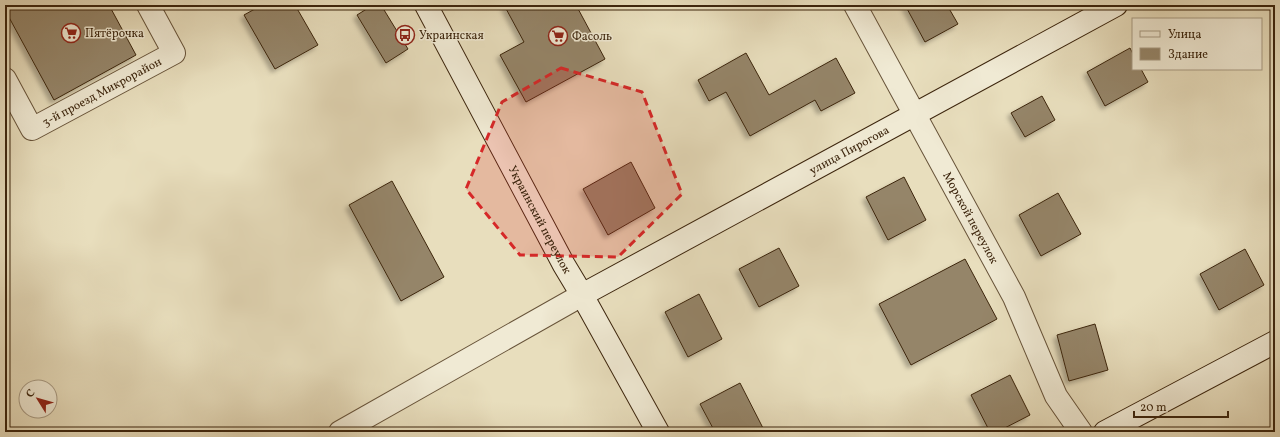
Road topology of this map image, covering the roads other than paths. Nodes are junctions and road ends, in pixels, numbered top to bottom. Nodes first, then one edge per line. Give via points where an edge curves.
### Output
1 (148, 5) edge
2 (426, 5) edge
3 (855, 5) edge
4 (1116, 5) edge
5 (5, 79) edge
6 (915, 114) junction
7 (582, 295) junction
8 (1275, 342) edge
9 (340, 432) edge
10 (658, 432) edge
11 (1081, 432) edge
12 (1105, 432) edge

1 - 5 main road, 3-й проезд Микрорайон via 174,53 32,129
2 - 7 main road, Украинский переулок
3 - 6 main road, Морской переулок
4 - 6 main road, улица Пирогова
6 - 7 main road, улица Пирогова
6 - 11 main road, Морской переулок via 1014,297 1056,396
7 - 9 main road, улица Пирогова
7 - 10 main road, Украинский переулок
8 - 12 main road

